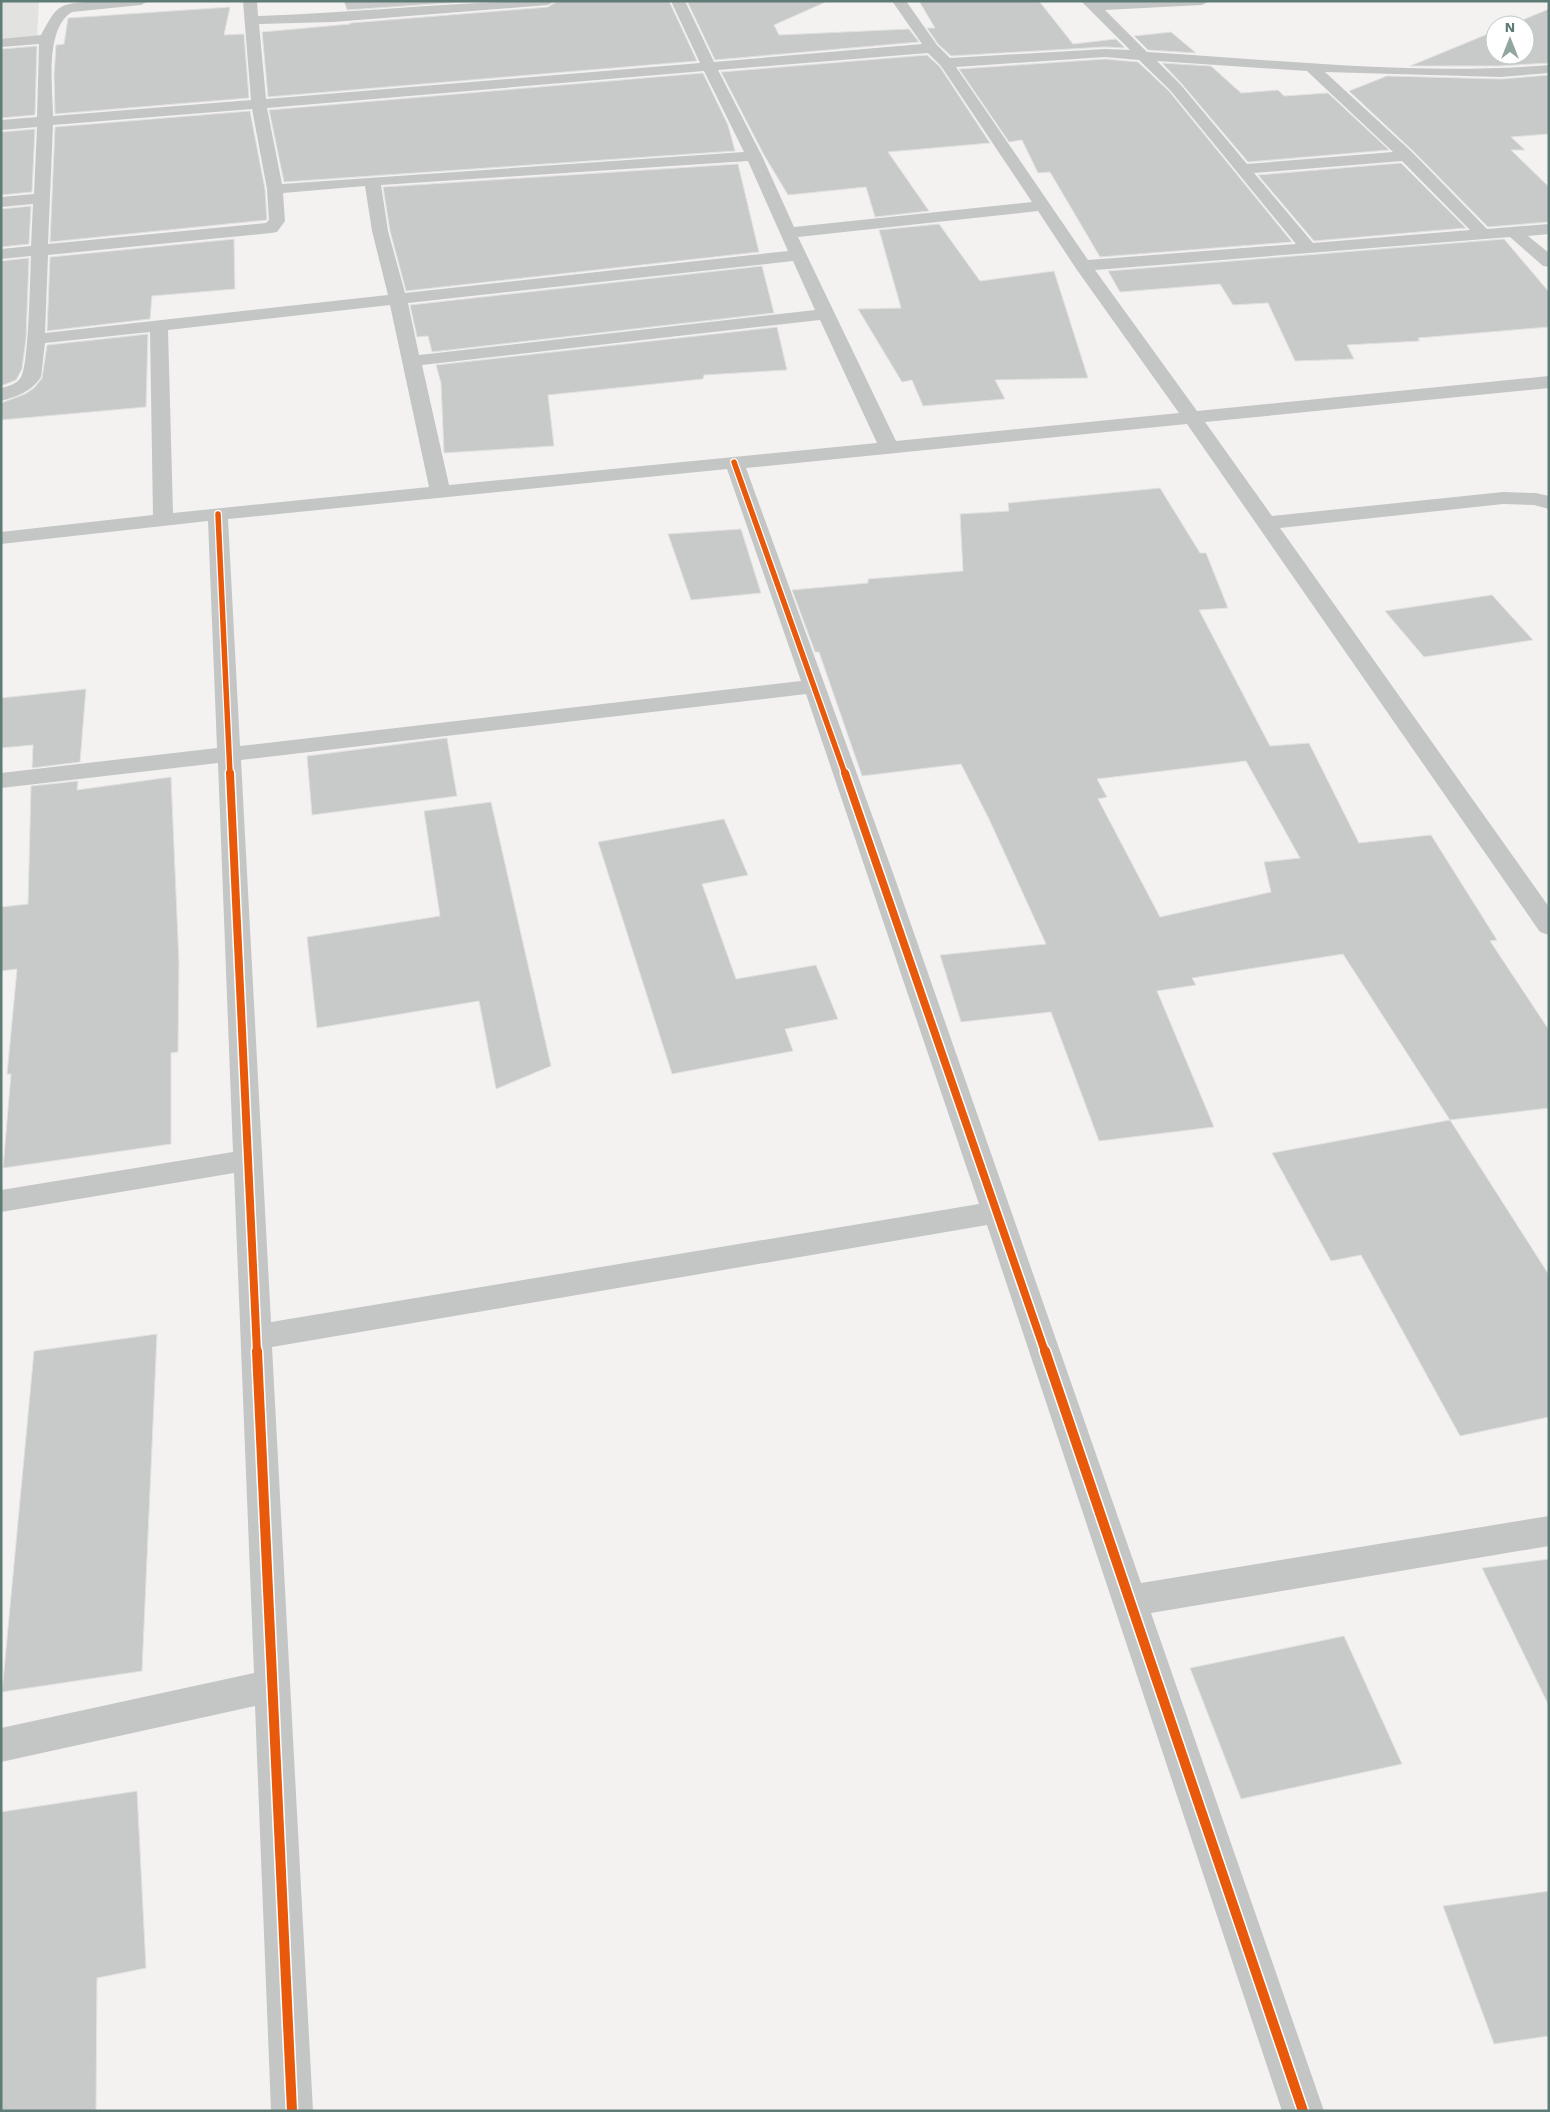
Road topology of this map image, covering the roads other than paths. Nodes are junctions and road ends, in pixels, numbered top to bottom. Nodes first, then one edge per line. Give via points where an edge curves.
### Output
1 (141, 1) edge
2 (250, 1) edge
3 (331, 1) edge
4 (548, 1) edge
5 (678, 1) edge
6 (899, 1) edge
7 (1202, 1) edge
8 (1090, 4) edge
9 (333, 18) junction
10 (250, 20) junction
11 (46, 39) junction
12 (1, 43) edge
13 (932, 48) junction
14 (1142, 56) junction
15 (946, 63) junction
16 (708, 67) junction
17 (1310, 67) junction
18 (1549, 69) edge
19 (259, 104) junction
20 (45, 121) junction
21 (1, 125) edge
22 (754, 156) junction
23 (1407, 156) junction
24 (1243, 169) junction
25 (372, 180) junction
26 (275, 189) junction
27 (42, 198) junction
28 (1, 202) edge
29 (1042, 206) junction
30 (1549, 229) edge
31 (1514, 232) junction
32 (788, 233) junction
33 (1484, 234) junction
34 (1308, 248) junction
35 (40, 250) junction
36 (1, 254) edge
37 (798, 255) junction
38 (1549, 262) edge
39 (1083, 266) junction
40 (398, 299) junction
41 (826, 314) junction
42 (159, 325) junction
43 (36, 339) junction
44 (411, 361) junction
45 (1549, 382) edge
46 (1, 394) edge
47 (1192, 417) junction
48 (889, 447) junction
49 (734, 462) junction
50 (440, 492) junction
51 (1549, 503) edge
52 (218, 514) junction
53 (163, 520) junction
54 (1267, 523) junction
55 (1, 538) edge
56 (815, 686) junction
57 (230, 755) junction
58 (1, 781) edge
59 (1549, 926) edge
60 (248, 1160) junction
61 (1, 1201) edge
62 (997, 1212) junction
63 (257, 1337) junction
64 (1549, 1531) edge
65 (1129, 1602) junction
66 (273, 1686) junction
67 (1, 1745) edge
68 (292, 2111) edge
69 (1303, 2111) edge

1 - 11 street via 68,8 60,13
2 - 10 street
3 - 9 street
4 - 9 street
5 - 16 street
6 - 13 street
7 - 8 street
8 - 14 street
9 - 10 street
10 - 19 street
11 - 12 street
11 - 20 street
13 - 15 street
13 - 16 street
14 - 15 street via 1104,53
14 - 17 street
14 - 24 street via 1175,87
15 - 29 street
16 - 19 street
16 - 22 street
17 - 18 street via 1501,73
17 - 23 street
19 - 20 street
19 - 26 street
20 - 21 street
20 - 27 street
22 - 25 street
22 - 32 street
23 - 24 street
23 - 33 street
24 - 34 street
25 - 26 street
25 - 40 street via 380,231
26 - 35 street via 276,221 271,228
27 - 28 street
27 - 35 street
29 - 32 street
29 - 39 street
30 - 31 street
31 - 33 street
31 - 38 street
32 - 37 street
33 - 34 street
34 - 39 street
35 - 36 street
35 - 43 street
37 - 40 street
37 - 41 street
39 - 47 street
40 - 42 street
40 - 44 street
41 - 44 street
41 - 48 street
42 - 43 street
42 - 53 street
43 - 46 street via 32,377 23,387
44 - 50 street
45 - 47 street
47 - 48 street
47 - 54 street
48 - 49 street
49 - 50 street
49 - 56 street
50 - 52 street
51 - 54 street via 1536,499 1503,498
52 - 53 street
52 - 57 street
53 - 55 street
54 - 59 street
56 - 57 street
56 - 62 street
57 - 58 street
57 - 60 street
60 - 61 street
60 - 63 street
62 - 63 street
62 - 65 street
63 - 66 street
64 - 65 street
65 - 69 street
66 - 67 street
66 - 68 street

